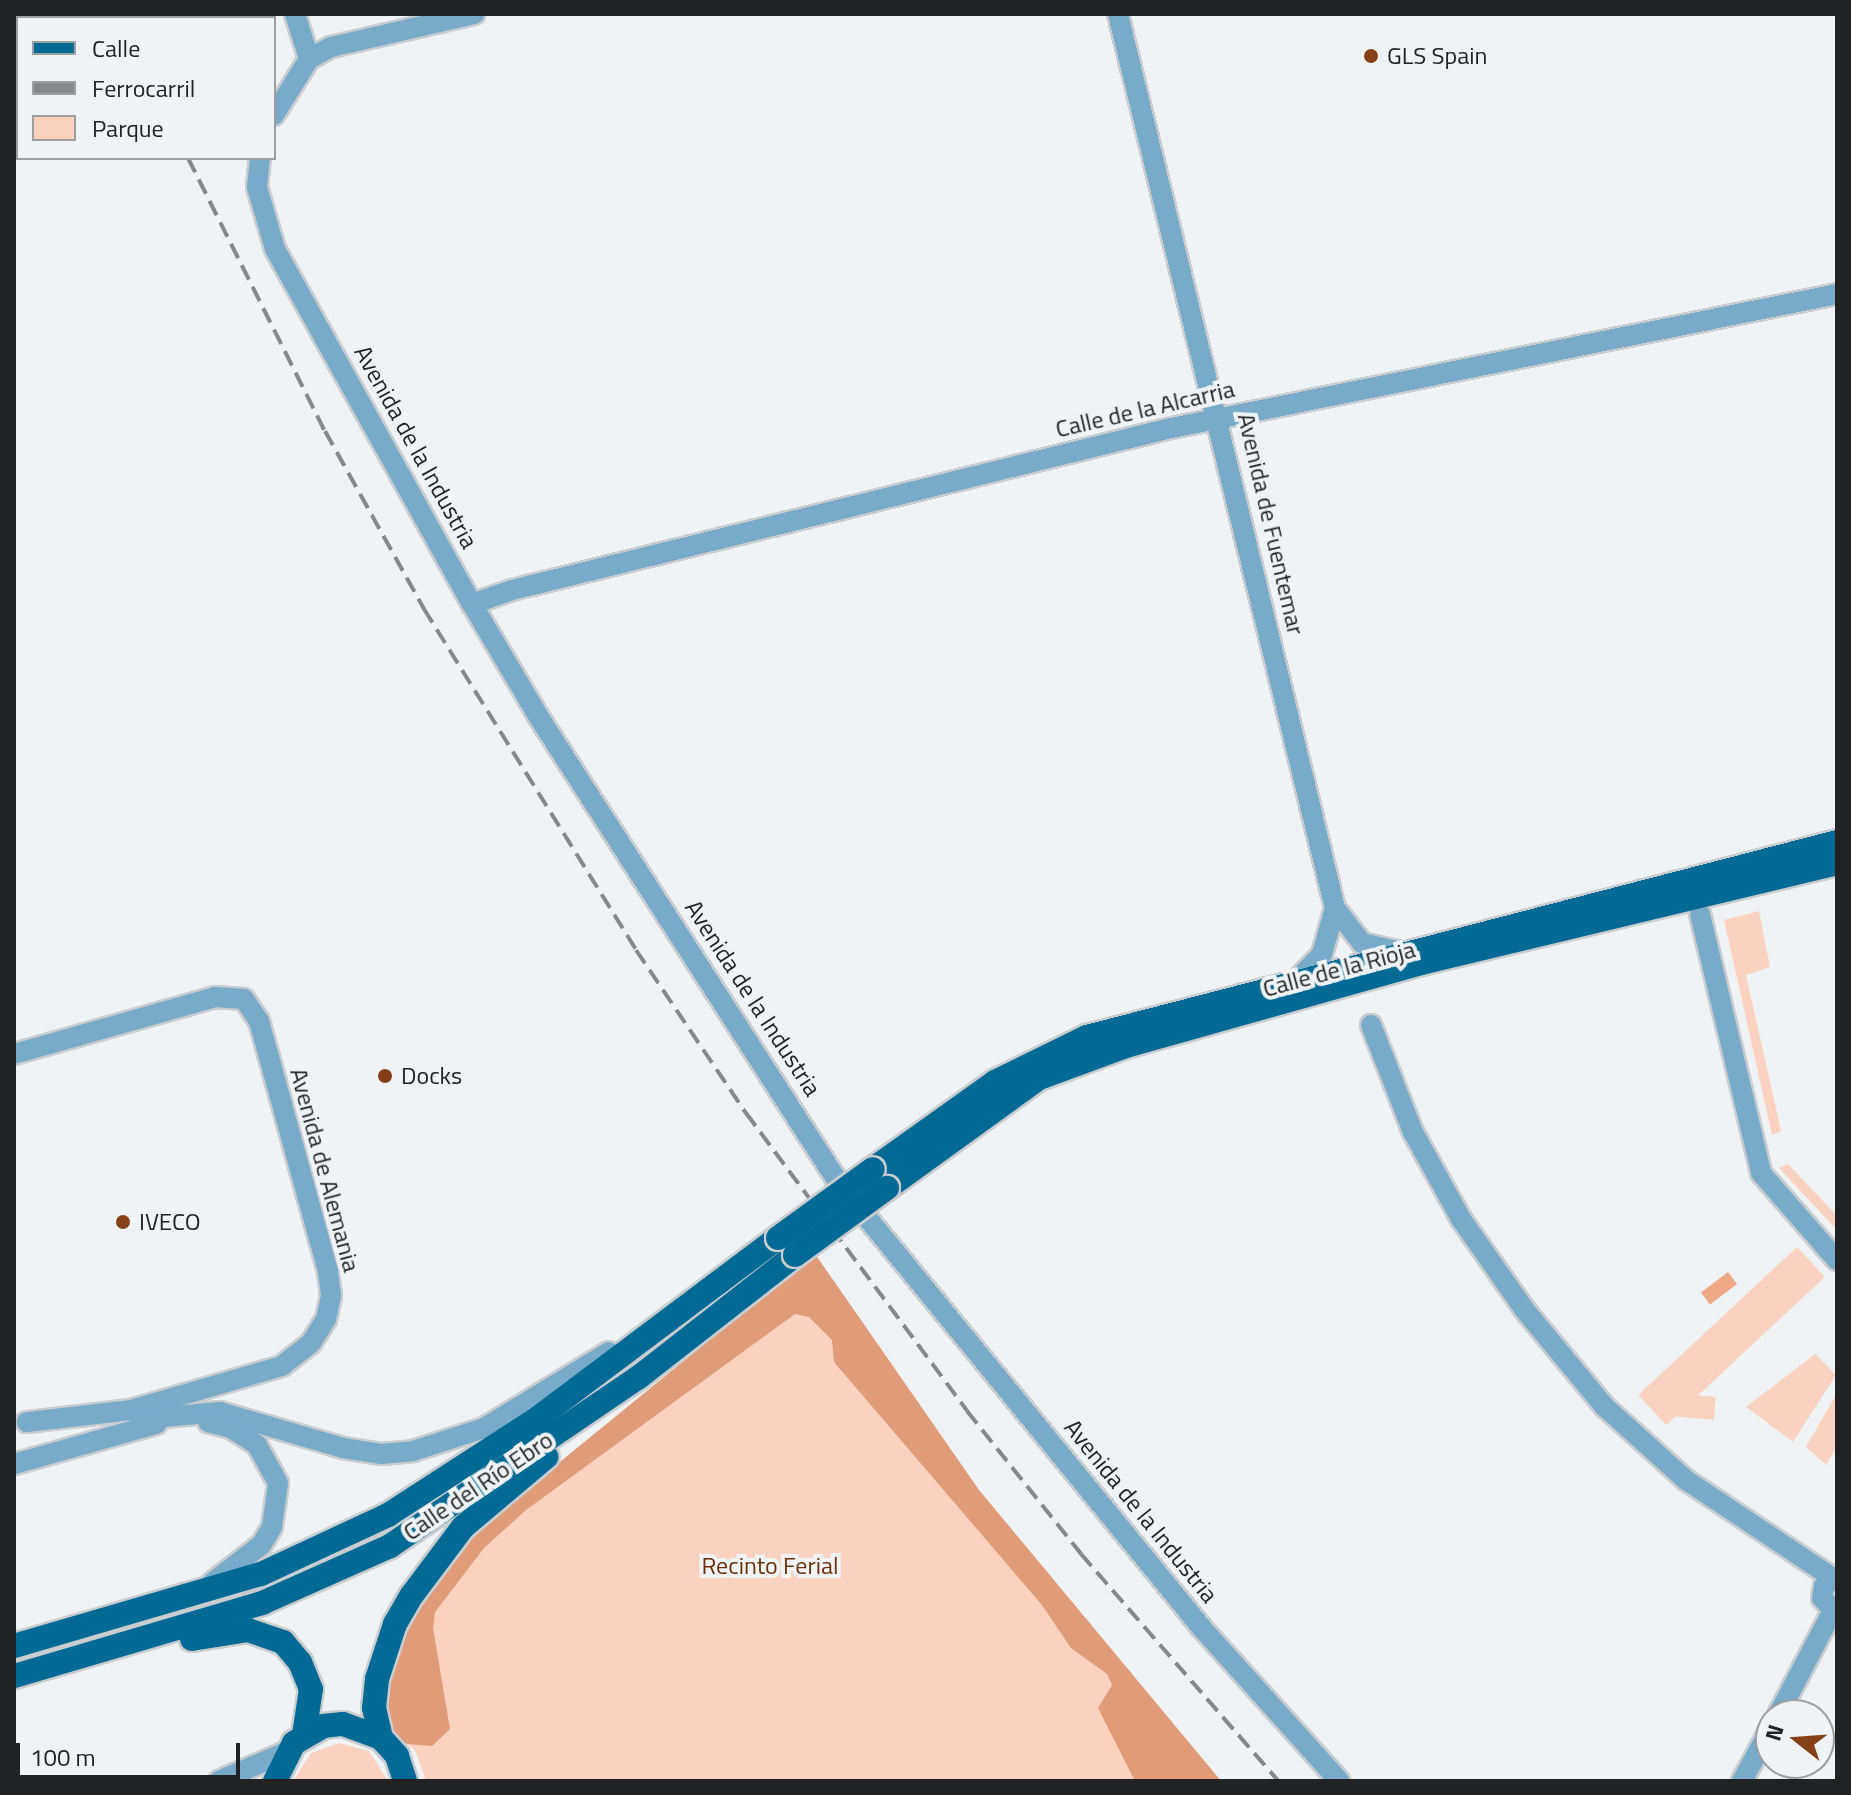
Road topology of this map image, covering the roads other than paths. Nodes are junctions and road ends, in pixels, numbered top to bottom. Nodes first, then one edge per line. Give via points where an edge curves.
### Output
1 (295, 14) edge
2 (474, 14) edge
3 (1118, 14) edge
4 (309, 59) junction
5 (276, 112) edge
6 (260, 160) edge
7 (1837, 294) edge
8 (1219, 418) junction
9 (472, 604) junction
10 (1837, 842) edge
11 (1837, 863) edge
12 (1335, 908) junction
13 (1700, 914) dead end
14 (1400, 952) junction
15 (1297, 980) junction
16 (1371, 1025) dead end
17 (14, 1054) edge
18 (880, 1178) junction
19 (1837, 1260) edge
20 (683, 1310) junction
21 (639, 1377) junction
22 (20, 1418) edge
23 (14, 1464) edge
24 (1835, 1577) edge
25 (151, 1608) junction
26 (1835, 1613) edge
27 (14, 1646) edge
28 (18, 1675) edge
29 (1787, 1699) edge
30 (304, 1735) junction
31 (381, 1738) junction
32 (286, 1752) junction
33 (1755, 1757) edge
34 (219, 1781) edge
35 (275, 1781) edge
36 (405, 1781) edge
37 (1339, 1781) edge
38 (1742, 1781) edge

1 - 4 street
2 - 4 street via 331,47
3 - 8 street, Avenida de Fuentemar
4 - 5 street
6 - 9 street, Avenida de la Industria via 257,187 275,249
7 - 8 street, Calle de la Alcarria
8 - 9 street, Calle de la Alcarria via 527,586
8 - 12 street, Avenida de Fuentemar
9 - 37 street, Avenida de la Industria via 540,719 856,1207 1201,1627
10 - 14 main road, Calle de la Rioja
11 - 18 main road, Calle de la Rioja via 1421,963 1111,1051 1039,1078
12 - 14 street, Avenida de Fuentemar via 1362,943
12 - 15 street, Avenida de Fuentemar via 1322,954
13 - 19 street via 1761,1173
14 - 15 main road, Calle de la Rioja
15 - 18 main road, Calle de la Rioja via 1057,1049 995,1082
16 - 24 street via 1413,1132 1461,1219 1524,1309 1604,1406 1686,1480
17 - 22 street, Avenida de Alemania via 215,997 244,999 259,1021 328,1271 326,1319 311,1343 282,1366 131,1410
18 - 20 main road, Calle del Río Ebro, bridge via 778,1238
18 - 21 main road, Calle del Río Ebro, bridge via 795,1255
20 - 22 street via 484,1428 413,1451 381,1454 343,1448 220,1412 162,1415 68,1432
20 - 25 main road, Calle del Río Ebro via 538,1418 388,1515 261,1574
21 - 28 main road, Calle del Río Ebro via 390,1546 327,1577 172,1632
21 - 31 main road via 463,1527 431,1564 385,1652 374,1708
23 - 25 street via 138,1427 188,1420 231,1428 257,1445 278,1483 272,1527 261,1545 224,1577
24 - 26 street via 1822,1598
25 - 27 main road, Calle del Río Ebro
26 - 29 street
28 - 30 main road via 248,1630 283,1642 308,1675 310,1710
30 - 31 main road via 343,1724
30 - 32 main road
31 - 36 main road via 397,1756
32 - 34 street
32 - 35 main road
33 - 38 street

